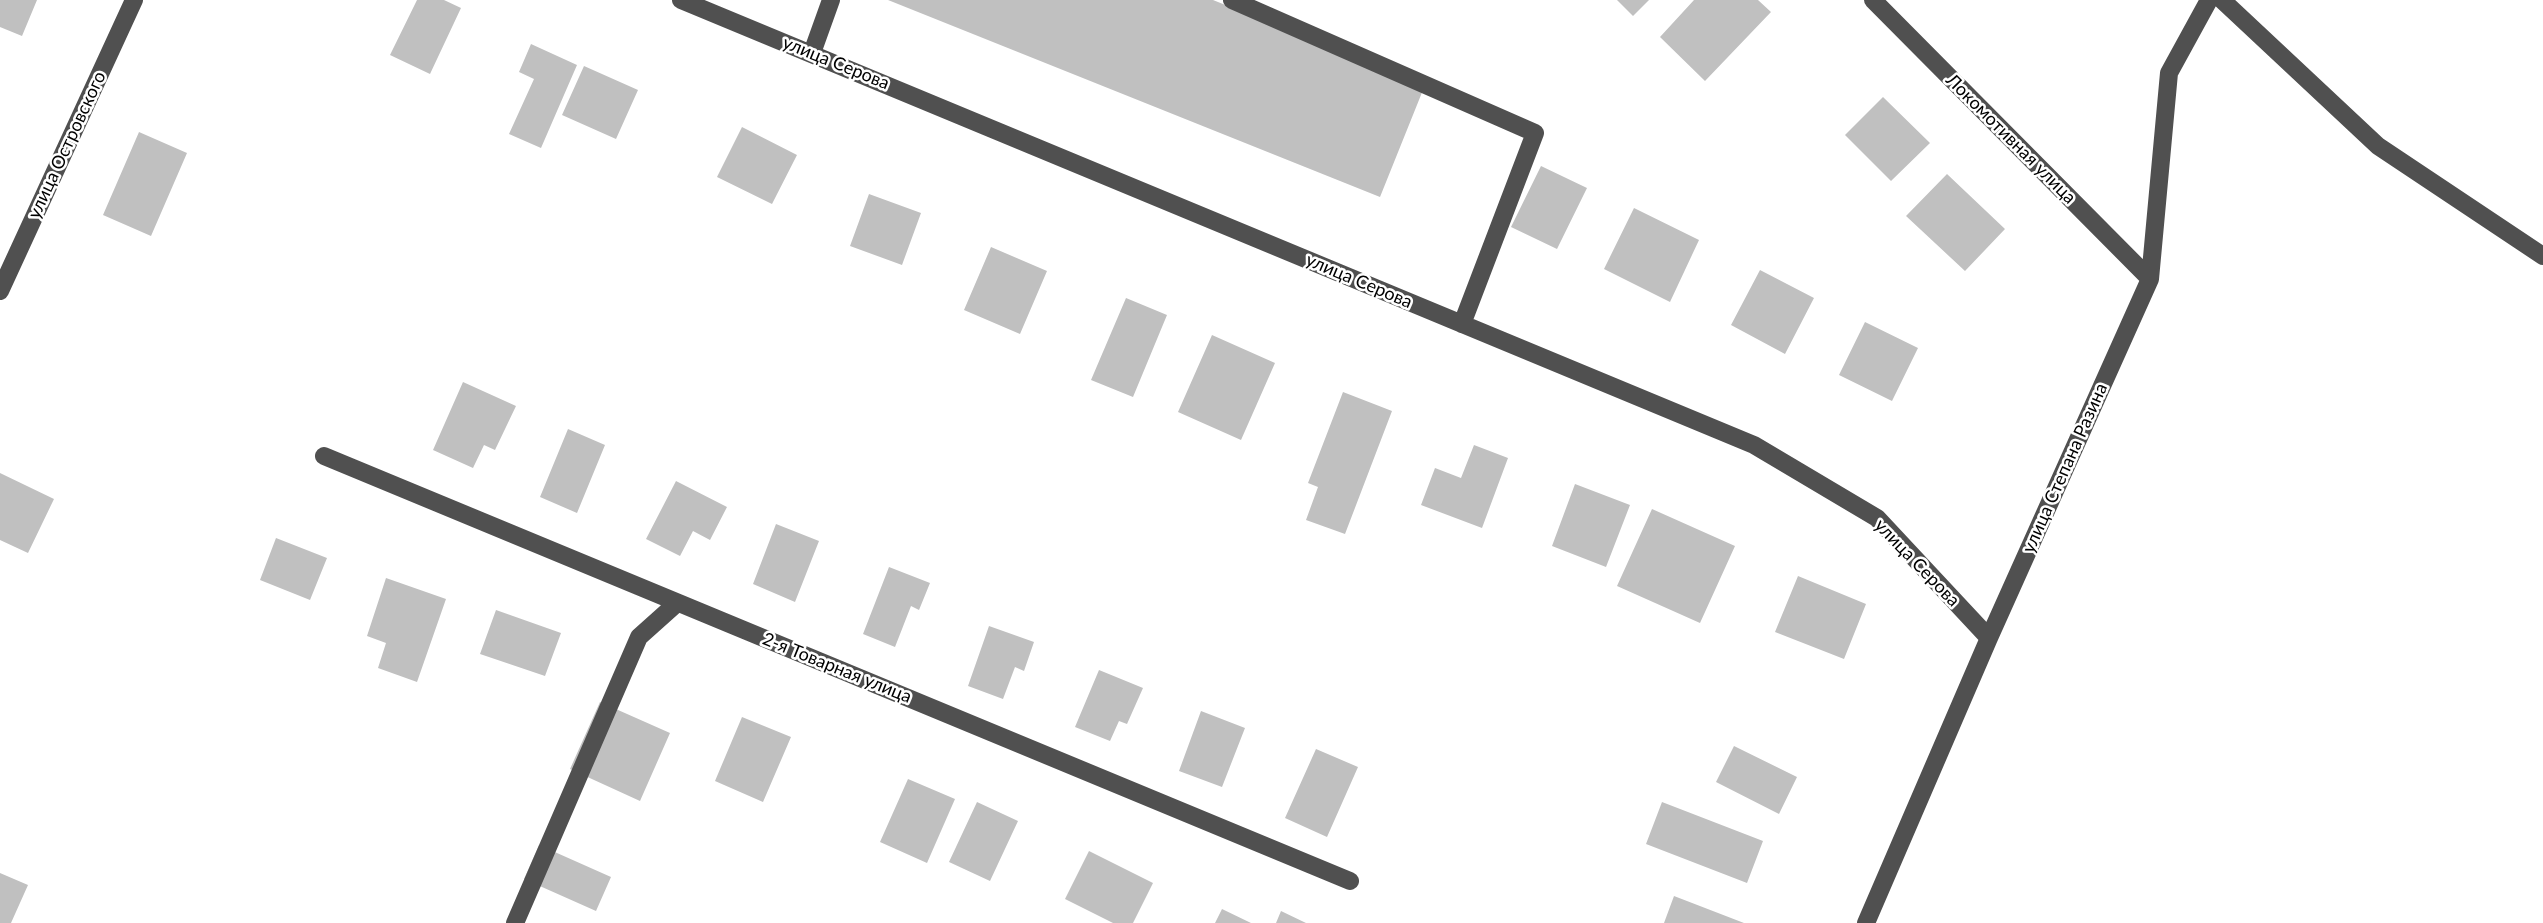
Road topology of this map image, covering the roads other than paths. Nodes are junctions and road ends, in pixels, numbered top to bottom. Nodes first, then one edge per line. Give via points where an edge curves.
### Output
1 (134, 0) edge
2 (681, 0) edge
3 (831, 0) edge
4 (1232, 0) edge
5 (1873, 0) edge
6 (2209, 0) edge
7 (2222, 0) edge
8 (812, 53) junction
9 (2543, 256) edge
10 (2150, 279) junction
11 (0, 291) edge
12 (1462, 324) junction
13 (324, 456) dead end
14 (677, 603) junction
15 (1989, 638) junction
16 (1350, 881) dead end
17 (515, 923) edge
18 (1866, 923) edge

1 - 11 street, улица Островского
2 - 8 street, улица Серова
3 - 8 street
4 - 12 street via 1535,133
5 - 10 street, Локомотивная улица
6 - 10 street, улица Степана Разина via 2169,73
7 - 9 street via 2378,146
8 - 12 street, улица Серова
10 - 15 street, улица Степана Разина
12 - 15 street, улица Серова via 1754,445 1877,519
13 - 14 street, 2-я Товарная улица
14 - 16 street, 2-я Товарная улица
14 - 17 street via 639,637
15 - 18 street, улица Степана Разина

